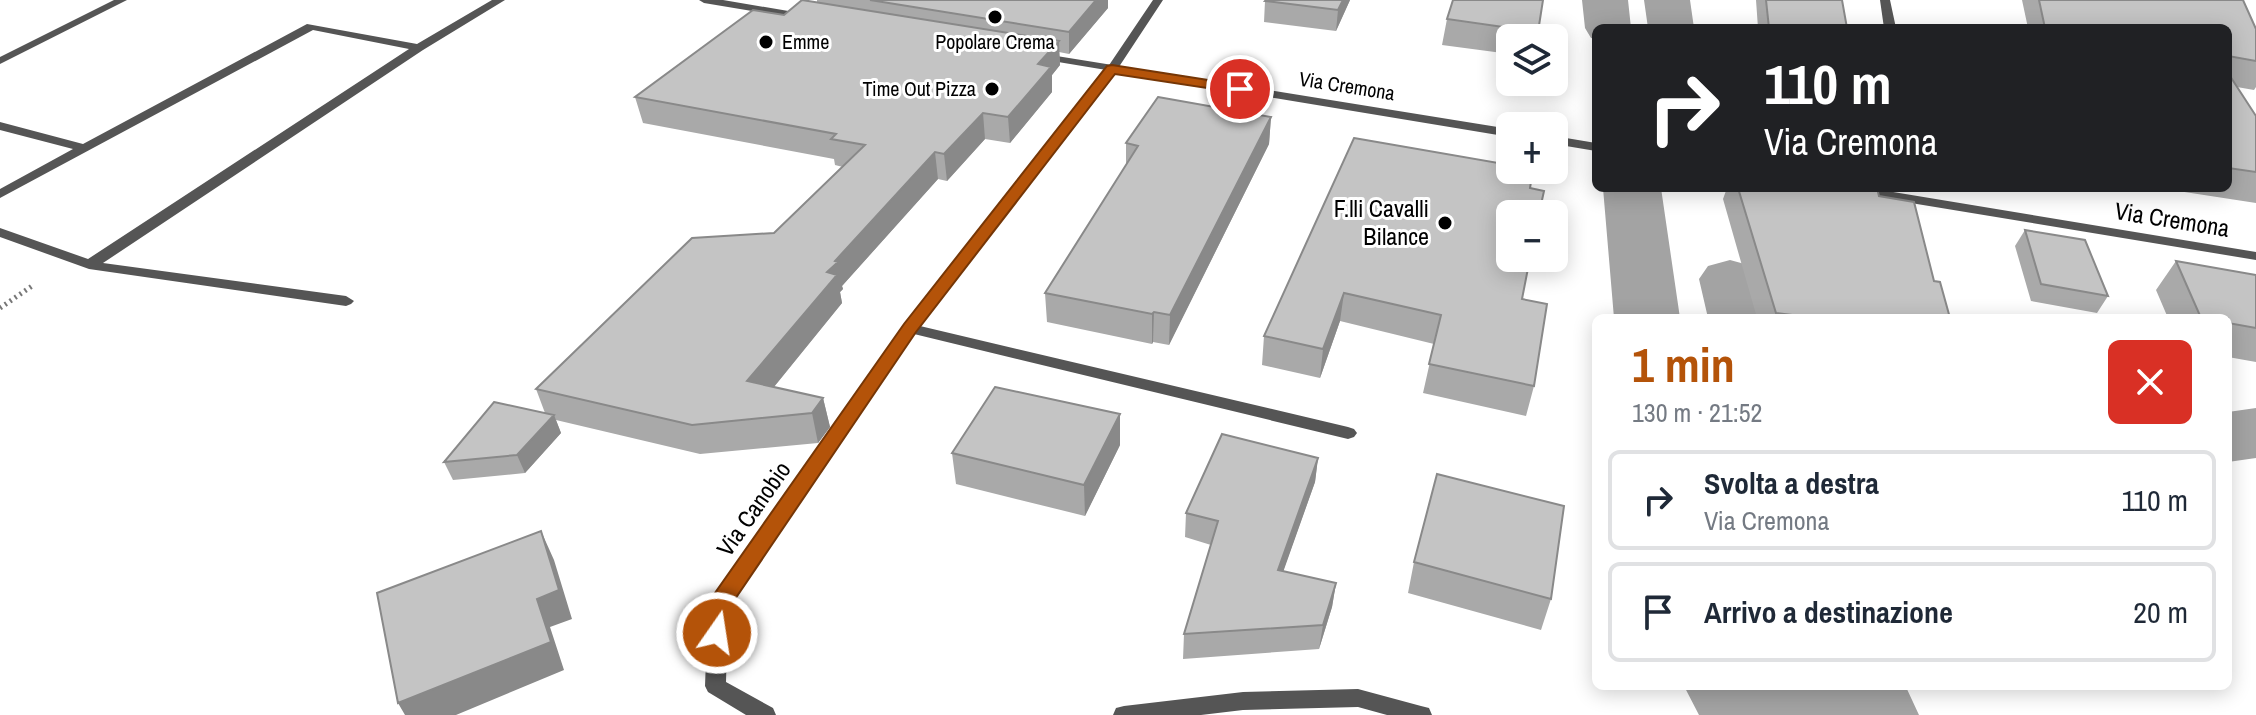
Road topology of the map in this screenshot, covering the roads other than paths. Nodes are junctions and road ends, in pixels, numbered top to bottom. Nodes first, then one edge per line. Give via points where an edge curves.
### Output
1 (122, 0) edge
2 (500, 0) edge
3 (704, 0) edge
4 (1158, 0) edge
5 (1885, 0) edge
6 (725, 2) edge
7 (816, 19) edge
8 (1889, 24) edge
9 (419, 48) junction
10 (1019, 53) edge
11 (0, 61) edge
12 (1112, 69) junction
13 (0, 126) edge
14 (1496, 131) edge
15 (1568, 142) edge
16 (1591, 146) edge
17 (82, 148) junction
18 (1868, 192) edge
19 (0, 194) edge
20 (0, 232) edge
21 (2256, 256) edge
22 (89, 265) junction
23 (346, 301) dead end
24 (910, 328) junction
25 (1348, 433) dead end
26 (765, 715) edge
27 (1124, 715) edge
28 (1421, 715) edge

1 - 11 street
2 - 9 street
3 - 6 street
4 - 12 street, Via Canobio
5 - 8 street
6 - 7 street
9 - 17 street via 311,26
9 - 22 street
10 - 12 street, Via Cremona
12 - 14 street, Via Cremona
12 - 24 street, Via Canobio
13 - 17 street
15 - 16 street
17 - 19 street
18 - 21 street, Via Cremona
20 - 22 street
22 - 23 street
24 - 25 street
24 - 26 street, Via Canobio via 718,606 715,686
27 - 28 street via 1243,701 1358,698

